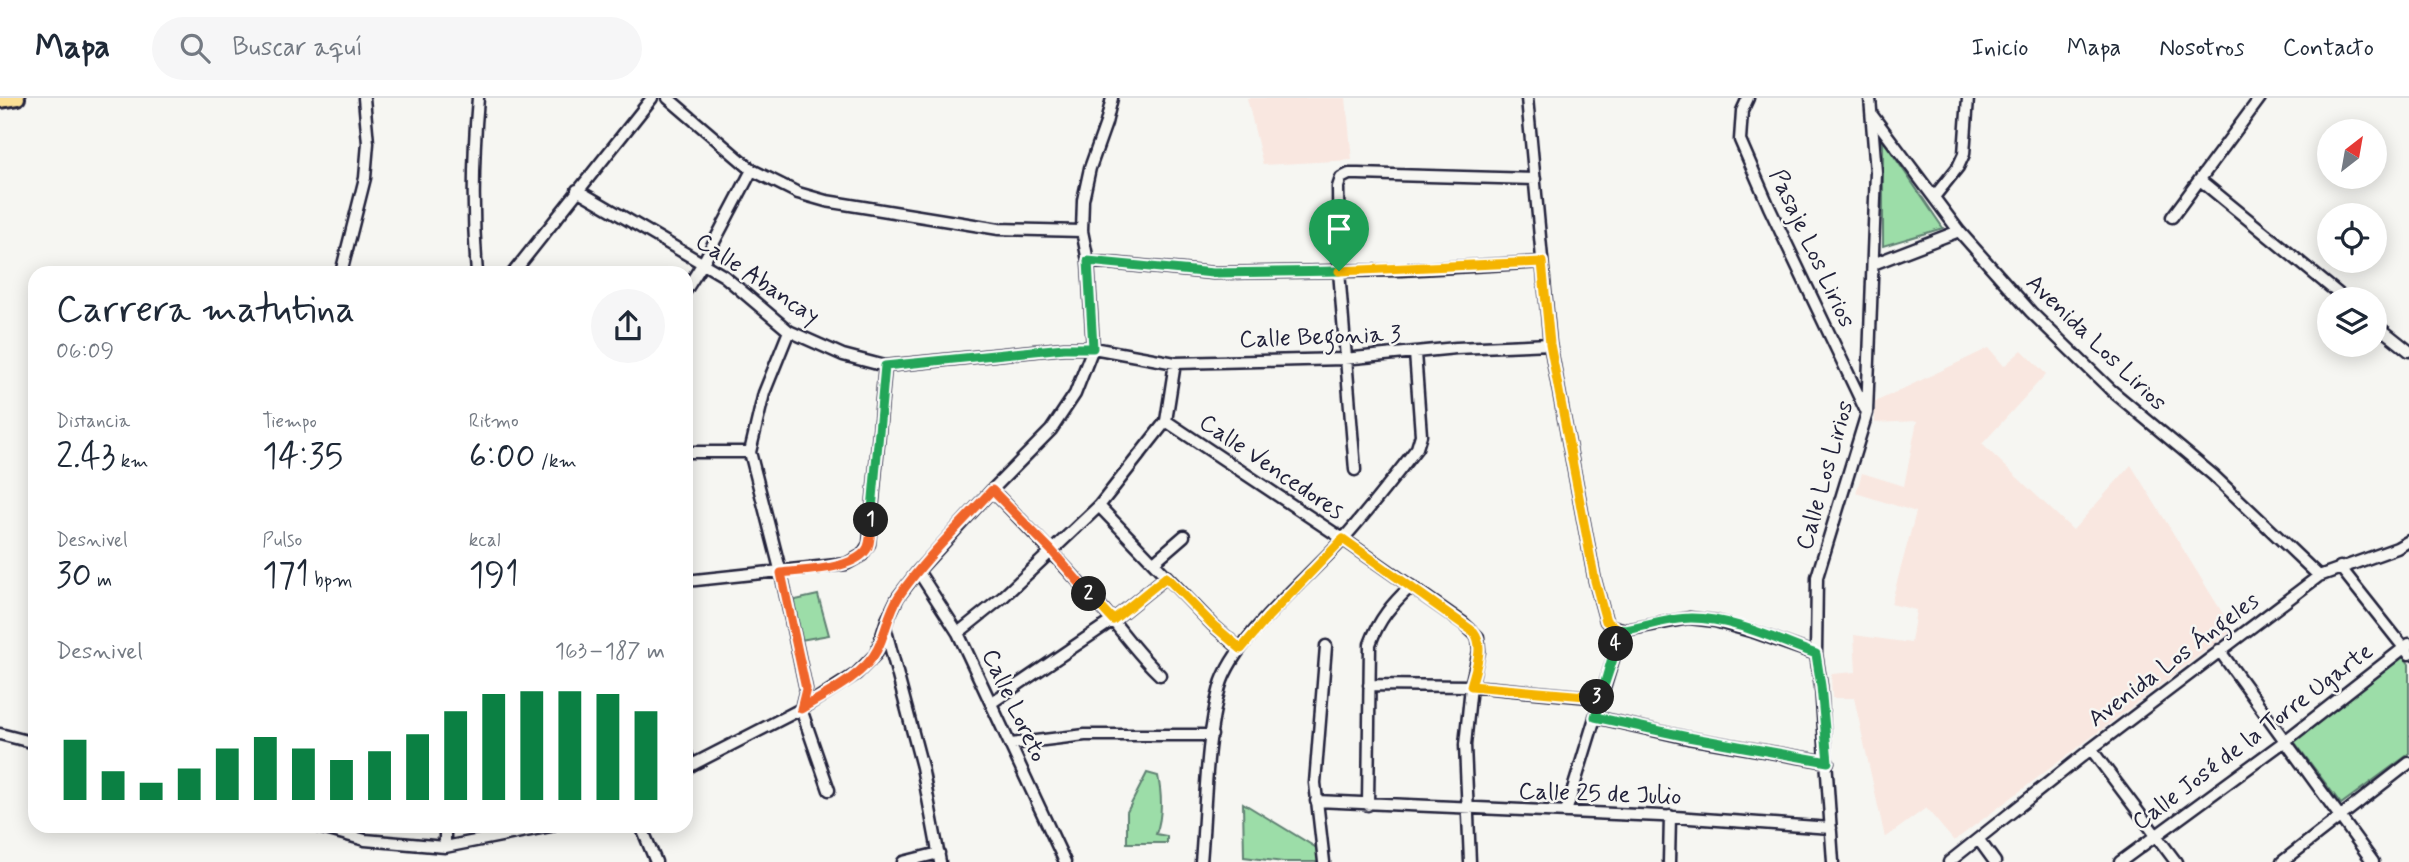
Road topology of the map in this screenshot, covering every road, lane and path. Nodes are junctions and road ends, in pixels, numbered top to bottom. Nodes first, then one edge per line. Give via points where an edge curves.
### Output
1 (16, 98) edge
2 (364, 98) edge
3 (478, 98) edge
4 (652, 98) edge
5 (668, 98) edge
6 (1112, 98) edge
7 (1527, 98) edge
8 (1748, 98) edge
9 (1870, 98) edge
10 (1968, 98) edge
11 (2260, 98) edge
12 (0, 101) edge
13 (1872, 115) junction
14 (752, 170) junction
15 (1535, 179) junction
16 (2200, 180) junction
17 (577, 190) junction
18 (1934, 197) junction
19 (2172, 217) dead end
20 (1082, 231) junction
21 (1959, 231) junction
22 (1088, 261) junction
23 (1542, 262) junction
24 (703, 263) junction
25 (1873, 264) junction
26 (343, 266) edge
27 (477, 266) edge
28 (518, 266) edge
29 (1339, 271) junction
30 (693, 279) edge
31 (2330, 287) edge
32 (789, 331) junction
33 (2387, 334) edge
34 (1550, 344) junction
35 (1093, 348) junction
36 (2409, 351) edge
37 (1415, 353) junction
38 (1344, 359) junction
39 (1175, 363) junction
40 (885, 366) junction
41 (1867, 413) junction
42 (1166, 421) junction
43 (693, 452) edge
44 (750, 452) junction
45 (1355, 470) dead end
46 (992, 490) junction
47 (1099, 506) junction
48 (1184, 536) dead end
49 (1343, 539) junction
50 (2409, 541) edge
51 (1051, 550) junction
52 (1154, 562) junction
53 (2340, 567) junction
54 (918, 571) junction
55 (781, 573) junction
56 (2319, 576) junction
57 (1166, 577) junction
58 (693, 580) edge
59 (1411, 586) junction
60 (1113, 620) junction
61 (885, 627) junction
62 (1618, 629) junction
63 (958, 633) junction
64 (1326, 646) dead end
65 (2407, 648) edge
66 (1241, 649) junction
67 (2219, 650) junction
68 (1816, 654) junction
69 (1160, 675) dead end
70 (1368, 685) junction
71 (1471, 686) junction
72 (1600, 698) junction
73 (990, 703) junction
74 (801, 709) junction
75 (1595, 717) junction
76 (0, 734) edge
77 (1212, 735) junction
78 (28, 741) edge
79 (2285, 741) junction
80 (1011, 744) junction
81 (2091, 748) junction
82 (1828, 762) junction
83 (2409, 763) edge
84 (693, 764) edge
85 (828, 790) dead end
86 (1316, 801) junction
87 (1368, 805) junction
88 (1466, 809) junction
89 (1566, 811) junction
90 (1670, 816) junction
91 (2340, 817) junction
92 (1831, 828) junction
93 (340, 833) edge
94 (445, 833) edge
95 (499, 833) edge
96 (644, 833) edge
97 (2156, 836) junction
98 (1979, 840) junction
99 (445, 847) junction
100 (939, 858) edge
101 (656, 862) edge
102 (903, 862) edge
103 (1065, 862) edge
104 (1201, 862) edge
105 (1324, 862) edge
106 (1470, 862) edge
107 (1669, 862) edge
108 (1833, 862) edge
109 (1949, 862) edge
110 (1995, 862) edge
111 (2120, 862) edge
112 (2176, 862) edge
113 (2282, 862) edge
114 (2373, 862) edge

1 - 12 main road
2 - 26 street via 365,177
3 - 27 street via 473,145
4 - 17 street
5 - 14 street
6 - 20 street via 1083,200
7 - 15 street
8 - 41 street, Pasaje Los Lirios via 1740,140
9 - 13 street, Calle Los Lirios
10 - 18 street via 1964,154
11 - 16 street
13 - 18 street, Avenida Los Lirios
13 - 25 street, Calle Los Lirios via 1876,172
14 - 20 street via 826,201 999,229
14 - 24 street
15 - 23 street
15 - 29 street via 1344,176 1338,187
16 - 19 street
16 - 31 street
17 - 24 street, Calle Abancay
17 - 28 street
18 - 21 street, Avenida Los Lirios
20 - 22 street
21 - 25 street
21 - 56 street, Avenida Los Lirios via 2031,312 2111,390 2213,475
22 - 29 street via 1213,273
22 - 35 street
23 - 29 street
23 - 34 street
24 - 30 street
24 - 32 street, Calle Abancay
25 - 41 street, Calle Los Lirios
29 - 38 street
32 - 40 street, Calle Abancay via 842,355
32 - 44 street via 764,393
33 - 36 street
34 - 37 street, Calle Begonia 3
34 - 62 street via 1595,581 1606,621
35 - 39 street, Calle Begonia 3
35 - 40 street, Calle Abancay
35 - 46 street via 1075,394 1051,430
37 - 38 street, Calle Begonia 3
37 - 49 street via 1418,449
38 - 39 street, Calle Begonia 3
38 - 45 street
39 - 42 street
40 - 55 street via 866,550 846,564
41 - 68 street, Calle Los Lirios via 1816,577
42 - 47 street
42 - 49 street, Calle Vencedores
43 - 44 street
44 - 55 street
46 - 51 street
46 - 54 street
47 - 51 street
47 - 52 street
48 - 52 street
49 - 59 street, Calle Vencedores
49 - 66 street
50 - 53 street, Avenida Los Ángeles
51 - 60 street
51 - 63 street
52 - 57 street
53 - 56 street, Avenida Los Ángeles
53 - 65 street
54 - 61 street via 898,597
54 - 63 street, Calle Loreto
55 - 58 street
55 - 74 street via 806,689
56 - 67 street, Avenida Los Ángeles
57 - 60 street
57 - 66 street
59 - 70 street via 1377,625 1370,644
59 - 71 street, Calle Vencedores via 1478,637
60 - 69 street
60 - 73 street
61 - 74 street via 876,654 856,674
61 - 100 street via 922,767
62 - 68 street via 1689,618 1714,621
62 - 72 street
63 - 73 street, Calle Loreto
64 - 86 street
65 - 79 street, Calle José de la Torre Ugarte
66 - 77 street via 1220,686
67 - 79 street
67 - 81 street, Avenida Los Ángeles
68 - 82 street, Calle Los Lirios
70 - 71 street
70 - 87 street
71 - 72 street
71 - 88 street via 1465,746
72 - 75 street
73 - 80 street, Calle Loreto
74 - 84 street
74 - 85 street
75 - 82 street
75 - 89 street
76 - 78 street
77 - 80 street via 1085,735
77 - 104 street
79 - 91 street
79 - 97 street, Calle José de la Torre Ugarte
80 - 103 street, Calle Loreto
81 - 97 street
81 - 98 street, Avenida Los Ángeles
82 - 92 street, Calle Los Lirios
83 - 91 street
86 - 87 street, Calle 25 de Julio
86 - 105 street
87 - 88 street, Calle 25 de Julio
88 - 89 street, Calle 25 de Julio
88 - 106 street
89 - 90 street, Calle 25 de Julio
90 - 92 street, Calle 25 de Julio
90 - 107 street
91 - 113 street
91 - 114 street
92 - 108 street, Calle Los Lirios
93 - 99 street via 365,840
94 - 99 street
95 - 99 street
96 - 101 street
97 - 111 street, Calle José de la Torre Ugarte
97 - 112 street
98 - 109 street, Avenida Los Ángeles
98 - 110 street
100 - 102 street

